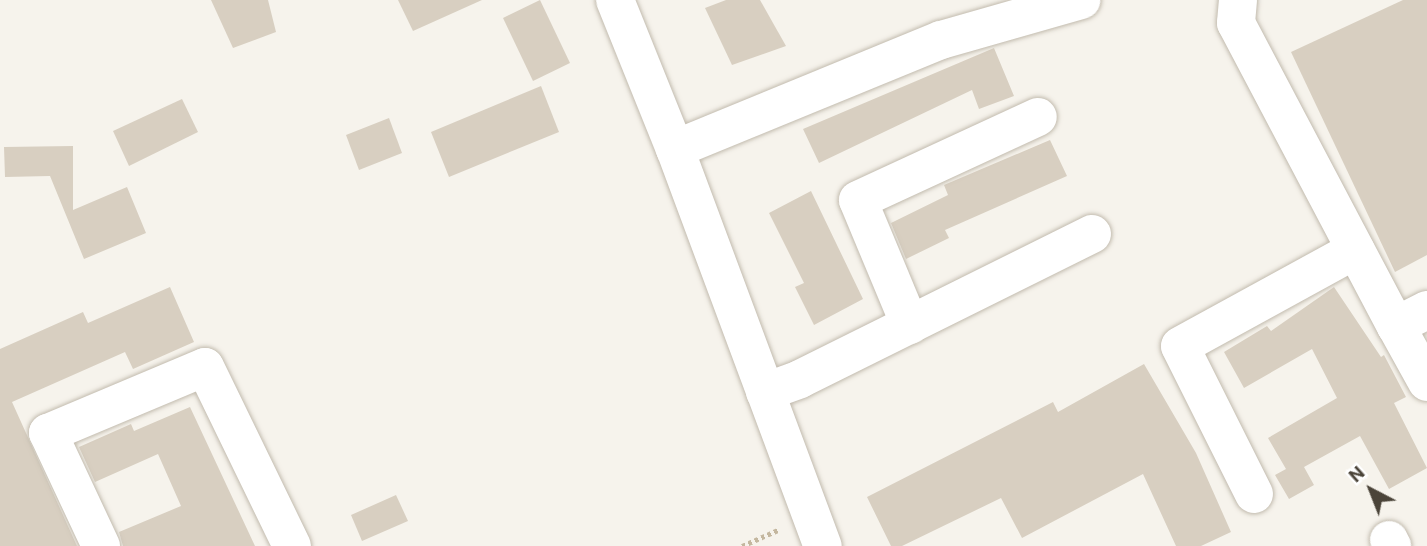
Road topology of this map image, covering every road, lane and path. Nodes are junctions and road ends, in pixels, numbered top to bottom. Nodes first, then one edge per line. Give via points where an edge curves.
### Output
1 (615, 0) edge
2 (1081, 0) edge
3 (1238, 0) edge
4 (1038, 117) dead end
5 (676, 149) junction
6 (1092, 234) dead end
7 (1355, 250) junction
8 (1412, 318) edge
9 (910, 325) junction
10 (1427, 382) edge
11 (765, 392) junction
12 (1254, 494) dead end
13 (101, 546) edge
14 (292, 546) edge
15 (822, 546) edge

1 - 5 street
2 - 5 street via 941,40
3 - 7 street via 1236,23
4 - 9 street via 858,200
5 - 11 street
6 - 9 street
7 - 8 street
7 - 12 street via 1180,346
8 - 10 street
9 - 11 street
11 - 15 street
13 - 14 street via 48,433 205,368

